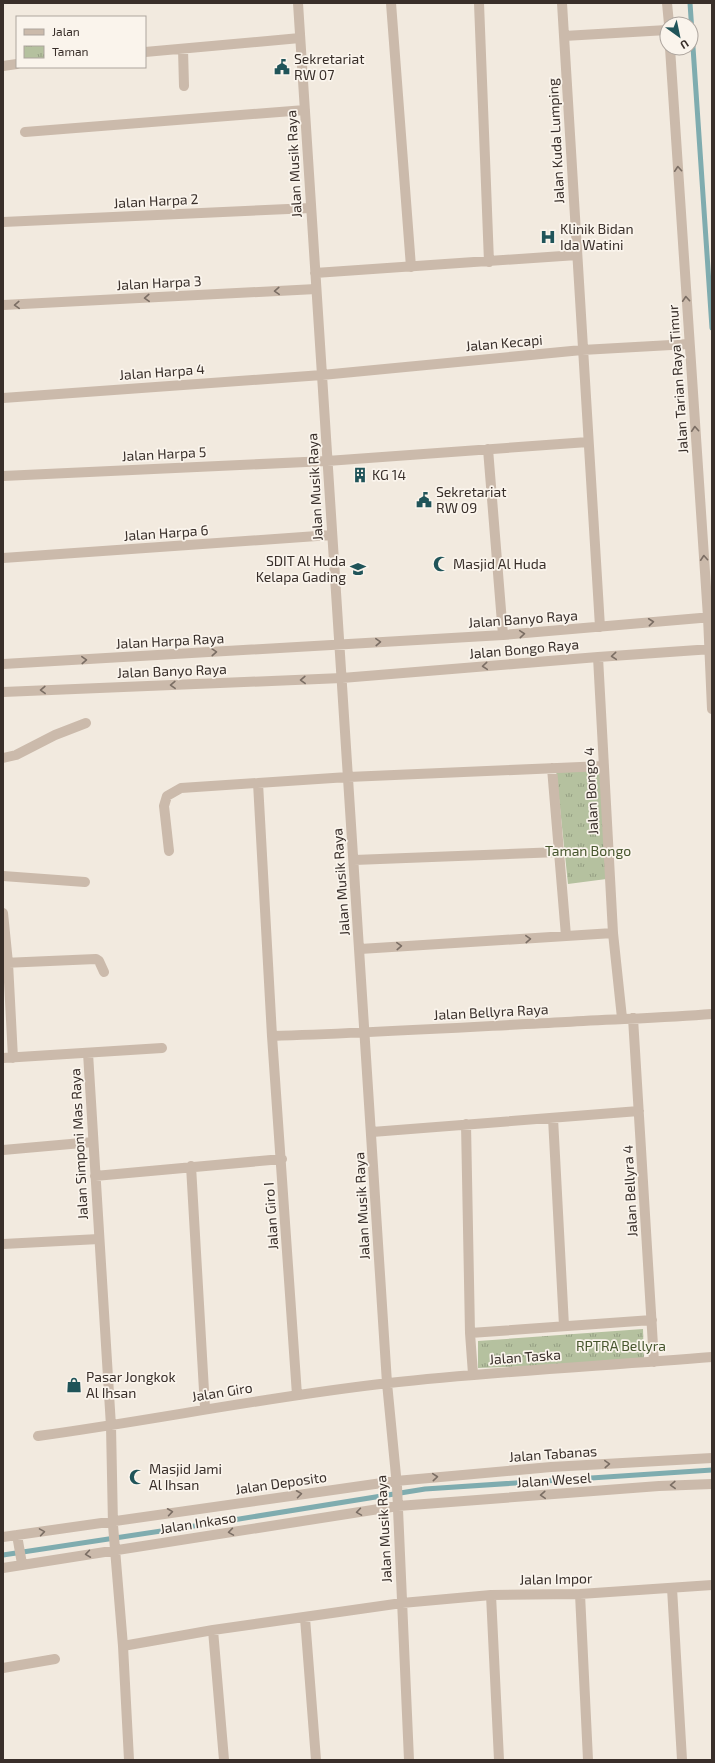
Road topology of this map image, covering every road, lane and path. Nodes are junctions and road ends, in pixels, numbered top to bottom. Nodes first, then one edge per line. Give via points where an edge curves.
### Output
1 (298, 3) edge
2 (391, 3) edge
3 (479, 3) edge
4 (562, 3) edge
5 (667, 3) edge
6 (668, 16) edge
7 (659, 30) edge
8 (564, 36) junction
9 (300, 38) junction
10 (183, 49) junction
11 (146, 52) edge
12 (671, 56) edge
13 (16, 64) edge
14 (3, 66) edge
15 (184, 86) dead end
16 (306, 110) junction
17 (25, 132) dead end
18 (311, 208) junction
19 (3, 222) edge
20 (577, 256) junction
21 (489, 262) junction
22 (411, 267) junction
23 (315, 273) junction
24 (316, 289) junction
25 (3, 305) edge
26 (689, 344) junction
27 (582, 350) junction
28 (322, 375) junction
29 (3, 398) edge
30 (588, 442) junction
31 (488, 449) junction
32 (327, 461) junction
33 (3, 476) edge
34 (331, 535) junction
35 (3, 558) edge
36 (710, 617) edge
37 (600, 628) junction
38 (503, 636) junction
39 (339, 644) junction
40 (710, 649) edge
41 (598, 657) junction
42 (3, 664) edge
43 (342, 678) junction
44 (3, 692) edge
45 (712, 709) edge
46 (86, 723) dead end
47 (3, 758) edge
48 (604, 766) junction
49 (552, 768) junction
50 (348, 777) junction
51 (258, 783) junction
52 (169, 851) dead end
53 (559, 852) junction
54 (354, 860) junction
55 (3, 876) edge
56 (85, 882) dead end
57 (3, 913) edge
58 (613, 933) junction
59 (566, 936) junction
60 (360, 949) junction
61 (5, 963) edge
62 (104, 972) dead end
63 (712, 1014) edge
64 (622, 1018) junction
65 (633, 1018) junction
66 (366, 1033) junction
67 (272, 1036) junction
68 (162, 1048) dead end
69 (88, 1053) junction
70 (8, 1058) edge
71 (639, 1111) junction
72 (553, 1118) junction
73 (466, 1124) junction
74 (372, 1132) junction
75 (93, 1142) junction
76 (3, 1150) edge
77 (282, 1159) junction
78 (190, 1166) junction
79 (95, 1176) junction
80 (99, 1239) junction
81 (3, 1244) edge
82 (652, 1320) junction
83 (564, 1326) junction
84 (470, 1333) junction
85 (712, 1357) edge
86 (654, 1362) junction
87 (473, 1374) junction
88 (387, 1383) junction
89 (297, 1395) junction
90 (205, 1408) junction
91 (111, 1426) junction
92 (38, 1436) dead end
93 (712, 1458) edge
94 (397, 1483) junction
95 (712, 1484) edge
96 (397, 1504) junction
97 (113, 1523) junction
98 (3, 1537) edge
99 (18, 1538) junction
100 (114, 1546) junction
101 (22, 1561) junction
102 (3, 1568) edge
103 (712, 1585) edge
104 (672, 1588) junction
105 (580, 1594) junction
106 (491, 1595) junction
107 (402, 1603) junction
108 (305, 1618) junction
109 (213, 1630) junction
110 (123, 1646) junction
111 (55, 1659) dead end
112 (3, 1668) edge
113 (129, 1760) edge
114 (224, 1760) edge
115 (316, 1760) edge
116 (409, 1760) edge
117 (499, 1760) edge
118 (588, 1760) edge
119 (682, 1760) edge

1 - 9 street, Jalan Musik Raya
2 - 22 street
3 - 21 street
4 - 8 street, Jalan Kuda Lumping
5 - 6 street
7 - 8 street
8 - 20 street, Jalan Kuda Lumping
9 - 10 street
9 - 16 street, Jalan Musik Raya
10 - 11 street
10 - 15 street
26 -> 12 street, Jalan Tarian Raya Timur
13 - 14 street
16 - 17 street
16 - 18 street, Jalan Musik Raya
18 - 19 street, Jalan Harpa 2
18 - 23 street, Jalan Musik Raya
20 - 21 street
20 - 27 street, Jalan Kuda Lumping
21 - 22 street
22 - 23 street
23 - 24 street, Jalan Musik Raya
24 -> 25 street, Jalan Harpa 3
24 - 28 street, Jalan Musik Raya
26 - 27 street, Jalan Kecapi
36 -> 26 street, Jalan Tarian Raya Timur
27 - 28 street, Jalan Kecapi
27 - 30 street, Jalan Kuda Lumping
28 - 29 street, Jalan Harpa 4
28 - 32 street, Jalan Musik Raya
30 - 31 street, Jalan Harpa 5
30 - 37 street, Jalan Kuda Lumping
31 - 32 street, Jalan Harpa 5
31 - 38 street
32 - 33 street, Jalan Harpa 5
32 - 34 street, Jalan Musik Raya
34 - 35 street, Jalan Harpa 6
34 - 39 street, Jalan Musik Raya
37 -> 36 street, Jalan Banyo Raya
36 - 40 street, Jalan Tarian Raya Timur
38 -> 37 street, Jalan Banyo Raya
39 -> 38 street, Jalan Banyo Raya
42 -> 39 street, Jalan Harpa Raya
39 - 43 street, Jalan Musik Raya
40 -> 41 street, Jalan Bongo Raya
40 - 45 street, Jalan Tarian Raya Timur
41 -> 43 street, Jalan Bongo Raya
41 - 48 street, Jalan Bongo 4
43 -> 44 street, Jalan Banyo Raya
43 - 50 street, Jalan Musik Raya
46 - 47 street via 16,755
48 - 49 street
48 - 58 street, Jalan Bongo 4
49 - 50 street
49 - 53 street
50 - 51 street
50 - 54 street, Jalan Musik Raya
51 - 52 street via 181,788 167,796 164,806
51 - 67 street, Jalan Giro I
53 - 54 street
53 - 59 street
54 - 60 street, Jalan Musik Raya
55 - 56 street
57 - 61 street, Jalan Simponi Mas Raya
58 - 59 street
58 - 64 street, Jalan Bongo 4
60 -> 59 street
60 - 66 street, Jalan Musik Raya
61 - 62 street via 96,959
61 - 70 street, Jalan Simponi Mas Raya
63 - 65 street, Jalan Bellyra Raya
64 - 65 street, Jalan Bellyra Raya
64 - 66 street, Jalan Bellyra Raya
65 - 71 street, Jalan Bellyra 4
66 - 67 street, Jalan Bellyra Raya
66 - 74 street, Jalan Musik Raya
67 - 77 street, Jalan Giro I
68 - 69 street
69 - 70 street, Jalan Simponi Mas Raya
69 - 75 street, Jalan Simponi Mas Raya
71 - 72 street
71 - 82 street, Jalan Bellyra 4
72 - 73 street
72 - 83 street
73 - 74 street
73 - 84 street
74 - 88 street, Jalan Musik Raya
75 - 76 street
75 - 79 street, Jalan Simponi Mas Raya
77 - 78 street
77 - 89 street, Jalan Giro I
78 - 79 street
78 - 90 street
79 - 80 street, Jalan Simponi Mas Raya
80 - 81 street
80 - 91 street, Jalan Simponi Mas Raya
82 - 83 street
82 - 86 street, Jalan Bellyra 4
83 - 84 street
84 - 87 street
85 - 86 street, Jalan Taska
86 - 87 street, Jalan Taska
87 - 88 street, Jalan Taska
88 - 89 street, Jalan Giro
88 - 94 street, Jalan Musik Raya
89 - 90 street, Jalan Giro
90 - 91 street, Jalan Giro
91 - 92 street, Jalan Giro
91 - 97 street, Jalan Simponi Mas Raya
94 -> 93 street, Jalan Tabanas via 551,1467
94 - 96 street, Jalan Musik Raya
97 -> 94 street, Jalan Deposito
95 -> 96 street, Jalan Wesel
96 -> 100 street, Jalan Inkaso
96 - 107 street, Jalan Musik Raya
99 -> 97 street, Jalan Deposito
97 - 100 street, Jalan Simponi Mas Raya
98 - 99 street, Jalan Deposito
99 - 101 street
100 -> 101 street, Jalan Inkaso
100 - 110 street, Jalan Simponi Mas Raya
101 - 102 street, Jalan Inkaso
103 - 104 street, Jalan Impor
104 - 105 street, Jalan Impor
104 - 119 street
105 - 106 street, Jalan Impor
105 - 118 street
106 - 107 street, Jalan Impor
106 - 117 street
107 - 108 street, Jalan Impor
107 - 116 street, Jalan Musik Raya
108 - 109 street, Jalan Impor
108 - 115 street
109 - 110 street, Jalan Impor
109 - 114 street
110 - 113 street, Jalan Simponi Mas Raya
111 - 112 street

